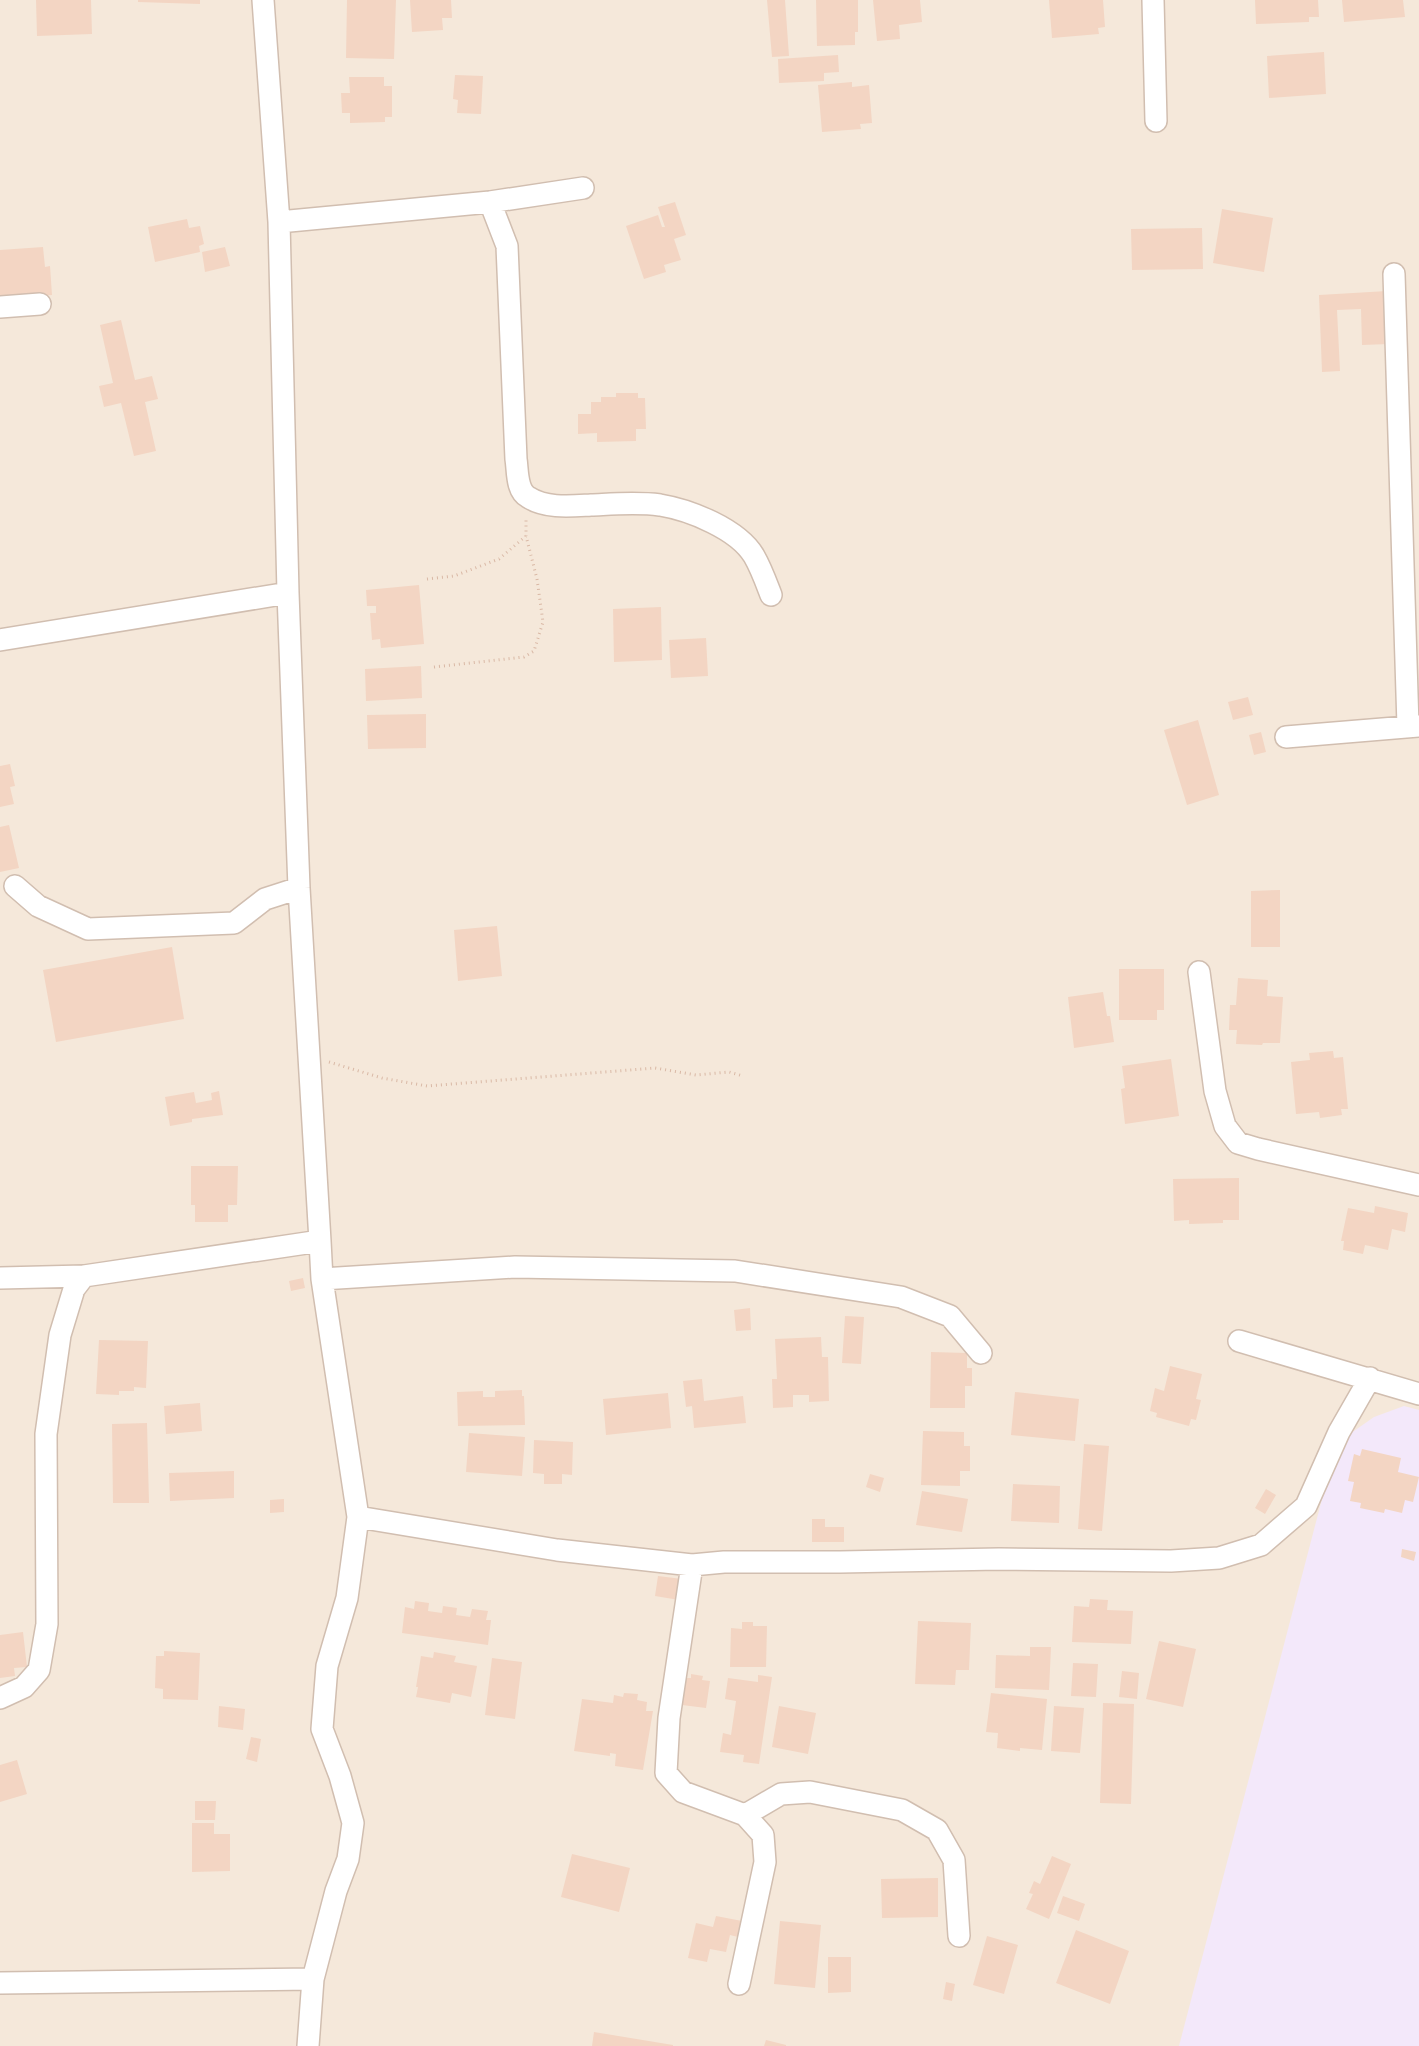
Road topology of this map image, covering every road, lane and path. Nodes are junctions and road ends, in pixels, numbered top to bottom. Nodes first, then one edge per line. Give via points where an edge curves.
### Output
1 (263, 0) edge
2 (1153, 0) edge
3 (1156, 121) dead end
4 (583, 188) dead end
5 (490, 202) junction
6 (279, 222) junction
7 (1394, 274) dead end
8 (40, 304) dead end
9 (0, 307) edge
10 (527, 497) junction
11 (526, 536) junction
12 (427, 579) dead end
13 (288, 593) junction
14 (771, 594) dead end
15 (0, 640) edge
16 (434, 667) dead end
17 (1413, 726) edge
18 (1286, 737) dead end
19 (15, 886) dead end
20 (299, 888) junction
21 (1199, 972) dead end
22 (309, 1056) junction
23 (743, 1076) dead end
24 (1419, 1185) edge
25 (320, 1241) junction
26 (84, 1276) junction
27 (0, 1278) edge
28 (322, 1279) junction
29 (1239, 1341) dead end
30 (981, 1353) dead end
31 (1370, 1378) junction
32 (1419, 1394) edge
33 (358, 1517) junction
34 (692, 1565) junction
35 (0, 1698) edge
36 (745, 1814) junction
37 (959, 1936) dead end
38 (313, 1979) junction
39 (0, 1983) edge
40 (739, 1984) dead end
41 (308, 2046) edge

1 - 6 street
2 - 3 street
4 - 5 street
5 - 6 street
5 - 10 street via 506,246 516,459 519,484
6 - 13 street
7 - 17 street
8 - 9 street
10 - 11 path
10 - 14 street via 546,504 635,503 688,513 732,532 754,555
11 - 12 path via 499,559 454,576
11 - 16 path via 543,622 534,651 524,657
13 - 15 street
13 - 20 street
17 - 18 street
19 - 20 street via 38,906 88,930 234,923 266,899
20 - 22 street
21 - 24 street via 1216,1091 1225,1126 1238,1143
22 - 23 path via 382,1078 426,1086 655,1068 696,1075 729,1072
22 - 25 street
25 - 26 street
25 - 28 street
26 - 27 street
26 - 35 street via 74,1289 60,1335 46,1434 47,1624 39,1670 24,1686
28 - 30 street via 515,1267 735,1271 901,1298 950,1316
28 - 33 street
29 - 31 street
31 - 32 street
31 - 34 street via 1338,1432 1306,1506 1261,1545 1219,1558 1171,1562 999,1559
33 - 34 street via 557,1550
33 - 38 street via 347,1598 327,1666 322,1729 353,1823 348,1860 336,1891
34 - 36 street via 669,1718 666,1773 683,1792
36 - 37 street via 781,1794 810,1792 902,1810 937,1830 954,1860
36 - 40 street via 763,1834 765,1862
38 - 39 street
38 - 41 street

